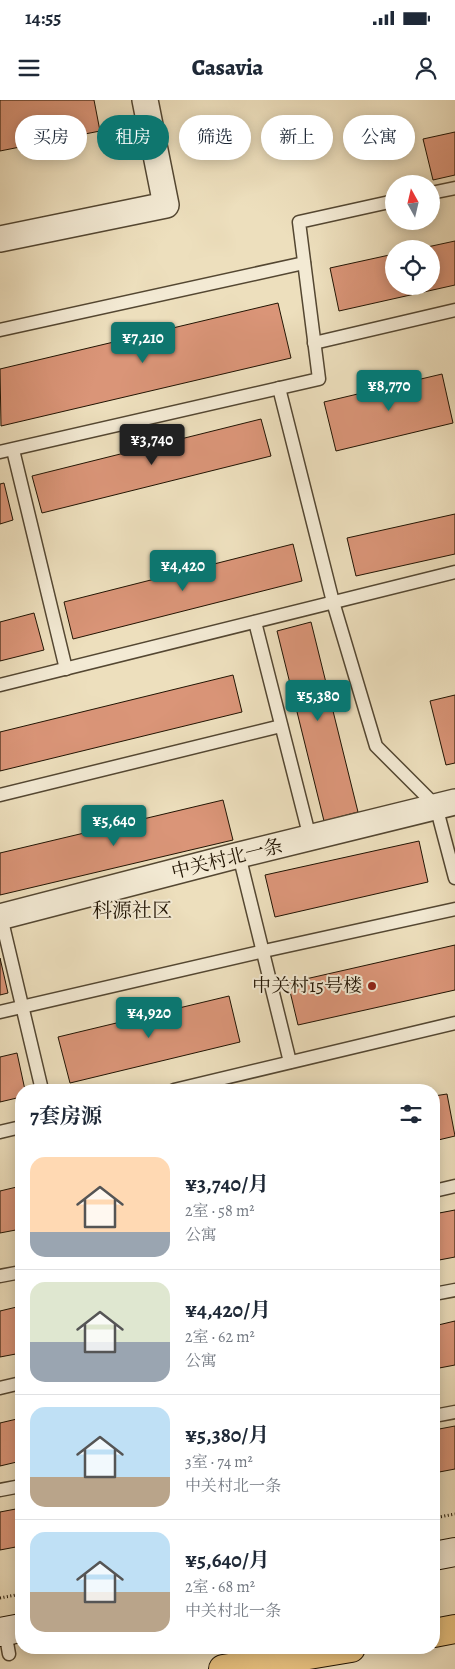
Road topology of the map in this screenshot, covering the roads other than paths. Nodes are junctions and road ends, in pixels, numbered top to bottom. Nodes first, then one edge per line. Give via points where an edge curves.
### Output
1 (145, 100) edge
2 (455, 188) edge
3 (440, 191) edge
4 (385, 203) edge
5 (0, 240) edge
6 (304, 263) junction
7 (455, 310) edge
8 (0, 330) edge
9 (314, 343) junction
10 (279, 388) junction
11 (13, 450) junction
12 (0, 452) edge
13 (455, 572) edge
14 (334, 602) junction
15 (254, 622) junction
16 (66, 669) junction
17 (0, 685) edge
18 (281, 726) junction
19 (0, 795) edge
20 (446, 804) edge
21 (310, 838) junction
22 (239, 855) junction
23 (455, 878) edge
24 (455, 909) edge
25 (0, 917) edge
26 (264, 951) junction
27 (21, 1007) junction
28 (0, 1012) edge
29 (455, 1023) edge
30 (290, 1062) junction
31 (40, 1084) edge
32 (213, 1084) edge
33 (15, 1128) edge
34 (0, 1132) edge
35 (455, 1186) edge
36 (440, 1189) edge
37 (15, 1273) edge
38 (0, 1276) edge
39 (455, 1290) edge
40 (440, 1293) edge
41 (15, 1384) edge
42 (0, 1388) edge
43 (455, 1412) edge
44 (440, 1415) edge
45 (15, 1487) edge
46 (0, 1490) edge
47 (455, 1552) edge
48 (440, 1555) edge
49 (455, 1629) edge
50 (440, 1632) edge
51 (314, 1654) edge
52 (223, 1669) edge

1 - 5 street via 166,205
2 - 3 lane
4 - 6 lane via 299,222
6 - 8 lane
6 - 9 lane
7 - 9 lane
9 - 10 lane via 318,379
10 - 11 lane
10 - 14 lane
11 - 12 lane
11 - 16 lane
13 - 14 lane
14 - 15 lane
14 - 20 lane via 376,746
15 - 16 lane
15 - 18 lane
16 - 17 lane
18 - 19 lane
18 - 21 lane
20 - 21 street, 中关村北一条
20 - 23 lane
21 - 22 street, 中关村北一条
22 - 25 street, 中关村北一条
22 - 26 lane
24 - 26 lane
25 - 27 lane
26 - 27 lane
26 - 30 lane
27 - 28 lane
27 - 31 lane
29 - 30 lane
30 - 32 lane
33 - 34 lane
35 - 36 lane
37 - 38 lane
39 - 40 lane
41 - 42 lane
43 - 44 lane
45 - 46 lane
47 - 48 street
49 - 50 highway
51 - 52 highway

